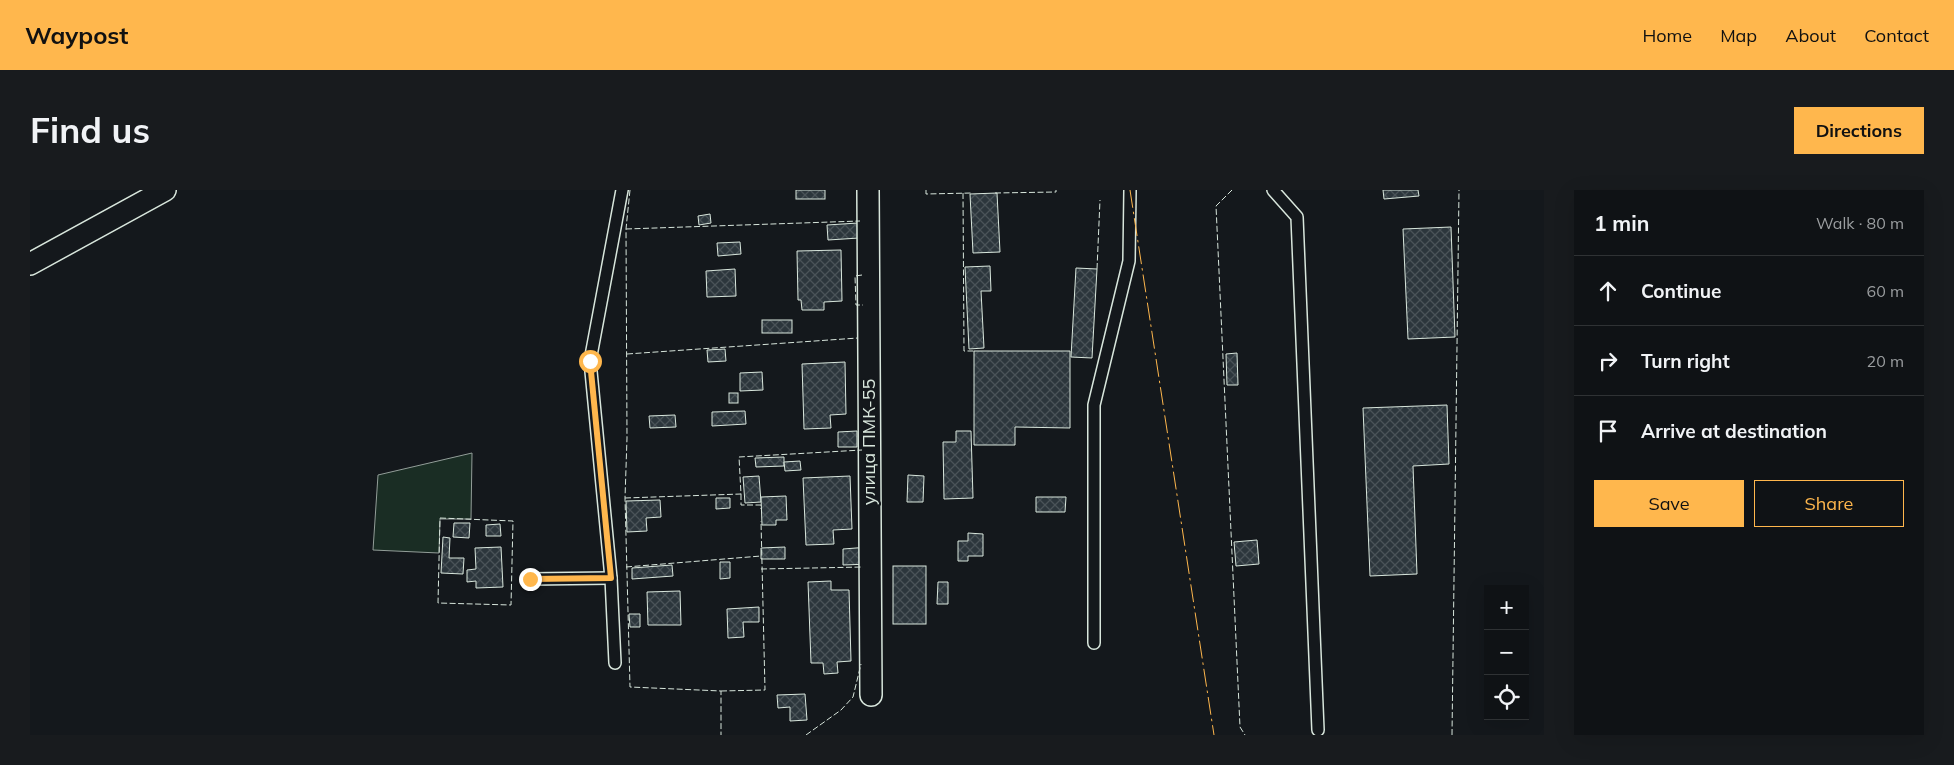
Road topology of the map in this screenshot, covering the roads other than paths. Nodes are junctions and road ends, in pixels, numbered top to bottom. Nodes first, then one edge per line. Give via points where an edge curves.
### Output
1 (164, 190) edge
2 (622, 190) edge
3 (868, 190) edge
4 (1130, 190) edge
5 (1273, 190) edge
6 (30, 264) edge
7 (611, 578) junction
8 (530, 579) dead end
9 (1094, 643) dead end
10 (615, 663) dead end
11 (871, 695) dead end
12 (1318, 730) dead end

1 - 6 street
2 - 7 lane via 590,361
3 - 11 street, улица ПМК-55
4 - 9 lane via 1129,261 1094,405
5 - 12 lane via 1296,216
7 - 8 lane
7 - 10 lane

